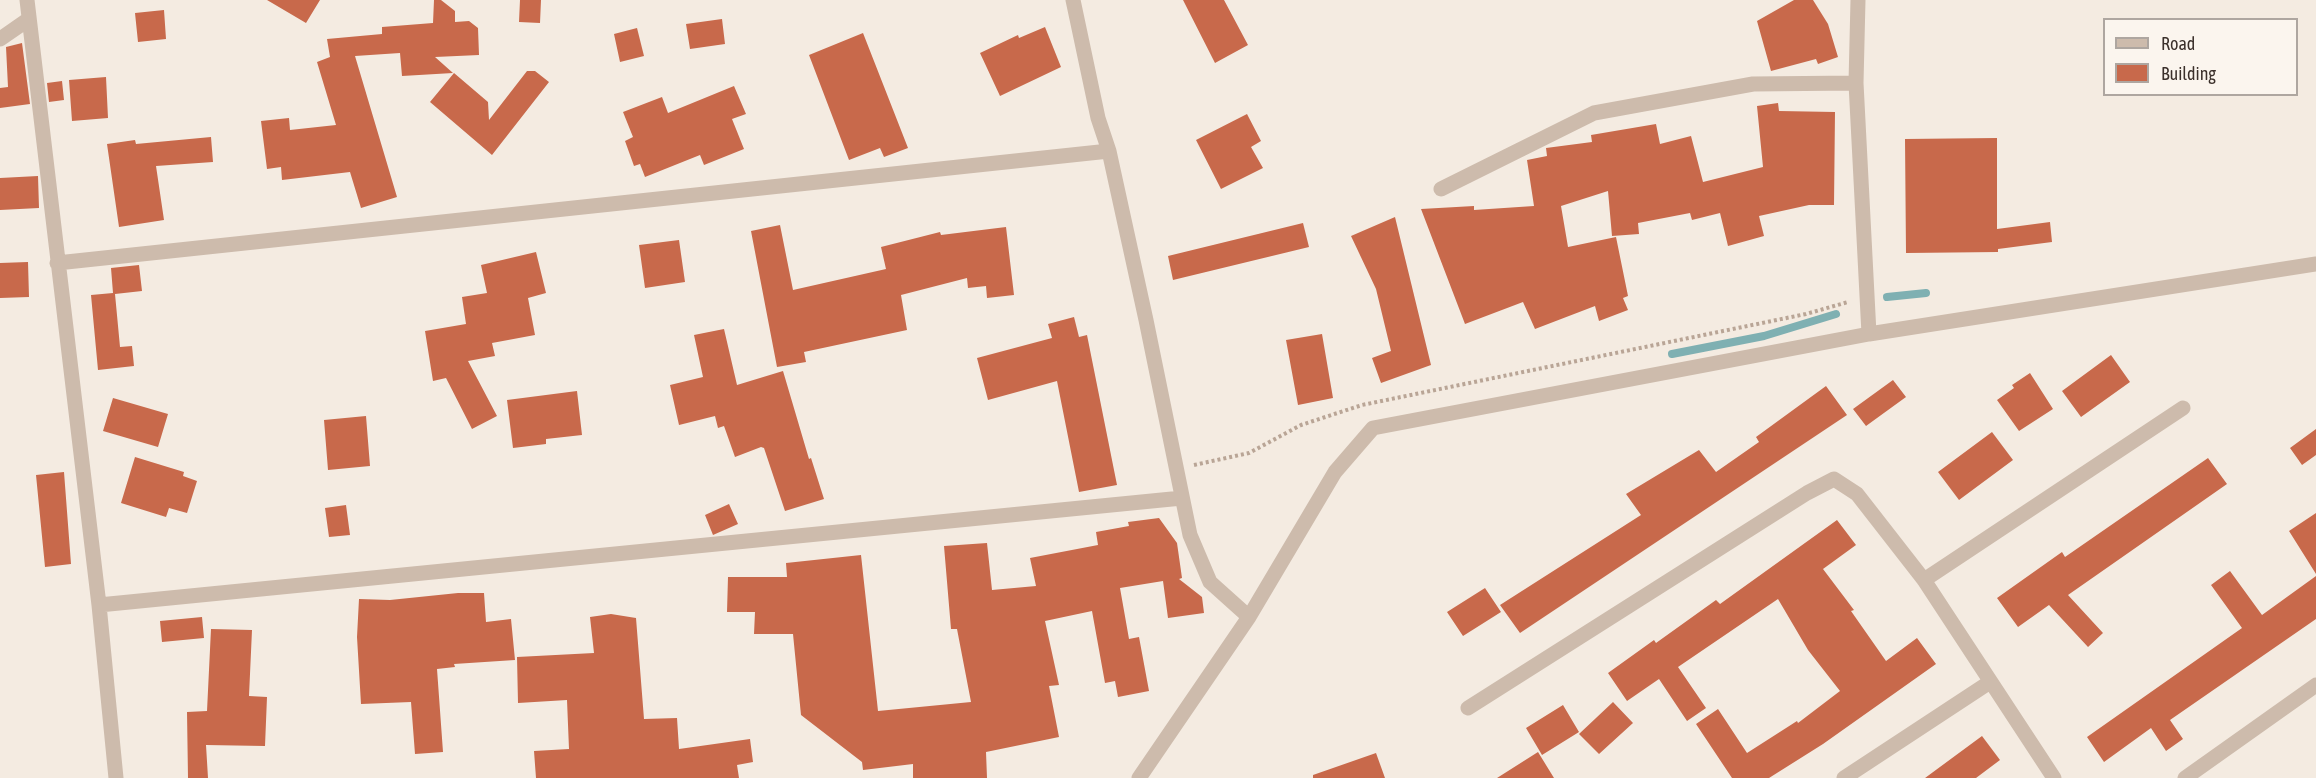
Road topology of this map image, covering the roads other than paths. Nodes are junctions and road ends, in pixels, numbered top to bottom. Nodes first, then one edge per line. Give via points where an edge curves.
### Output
1 (27, 0) edge
2 (1073, 0) edge
3 (1858, 0) edge
4 (29, 19) junction
5 (0, 39) edge
6 (1856, 83) junction
7 (1109, 151) junction
8 (1441, 189) dead end
9 (57, 263) junction
10 (2316, 264) edge
11 (1869, 334) junction
12 (2183, 408) dead end
13 (1182, 498) junction
14 (1924, 580) junction
15 (99, 605) junction
16 (1249, 617) junction
17 (1990, 682) junction
18 (2316, 685) edge
19 (1468, 708) dead end
20 (116, 778) edge
21 (1139, 778) edge
22 (1844, 778) edge
23 (2054, 778) edge
24 (2186, 778) edge

1 - 4 street
2 - 7 street via 1098,118
3 - 6 street
4 - 5 street
4 - 9 street
6 - 8 street via 1753,84 1594,112
6 - 11 street
7 - 9 street
7 - 13 street
9 - 15 street
10 - 11 street
11 - 16 street via 1373,428 1335,472
12 - 14 street
13 - 15 street
13 - 16 street via 1190,536 1210,582
14 - 17 street
14 - 19 street via 1857,494 1834,479
15 - 20 street
16 - 21 street
17 - 22 street
17 - 23 street
18 - 24 street

